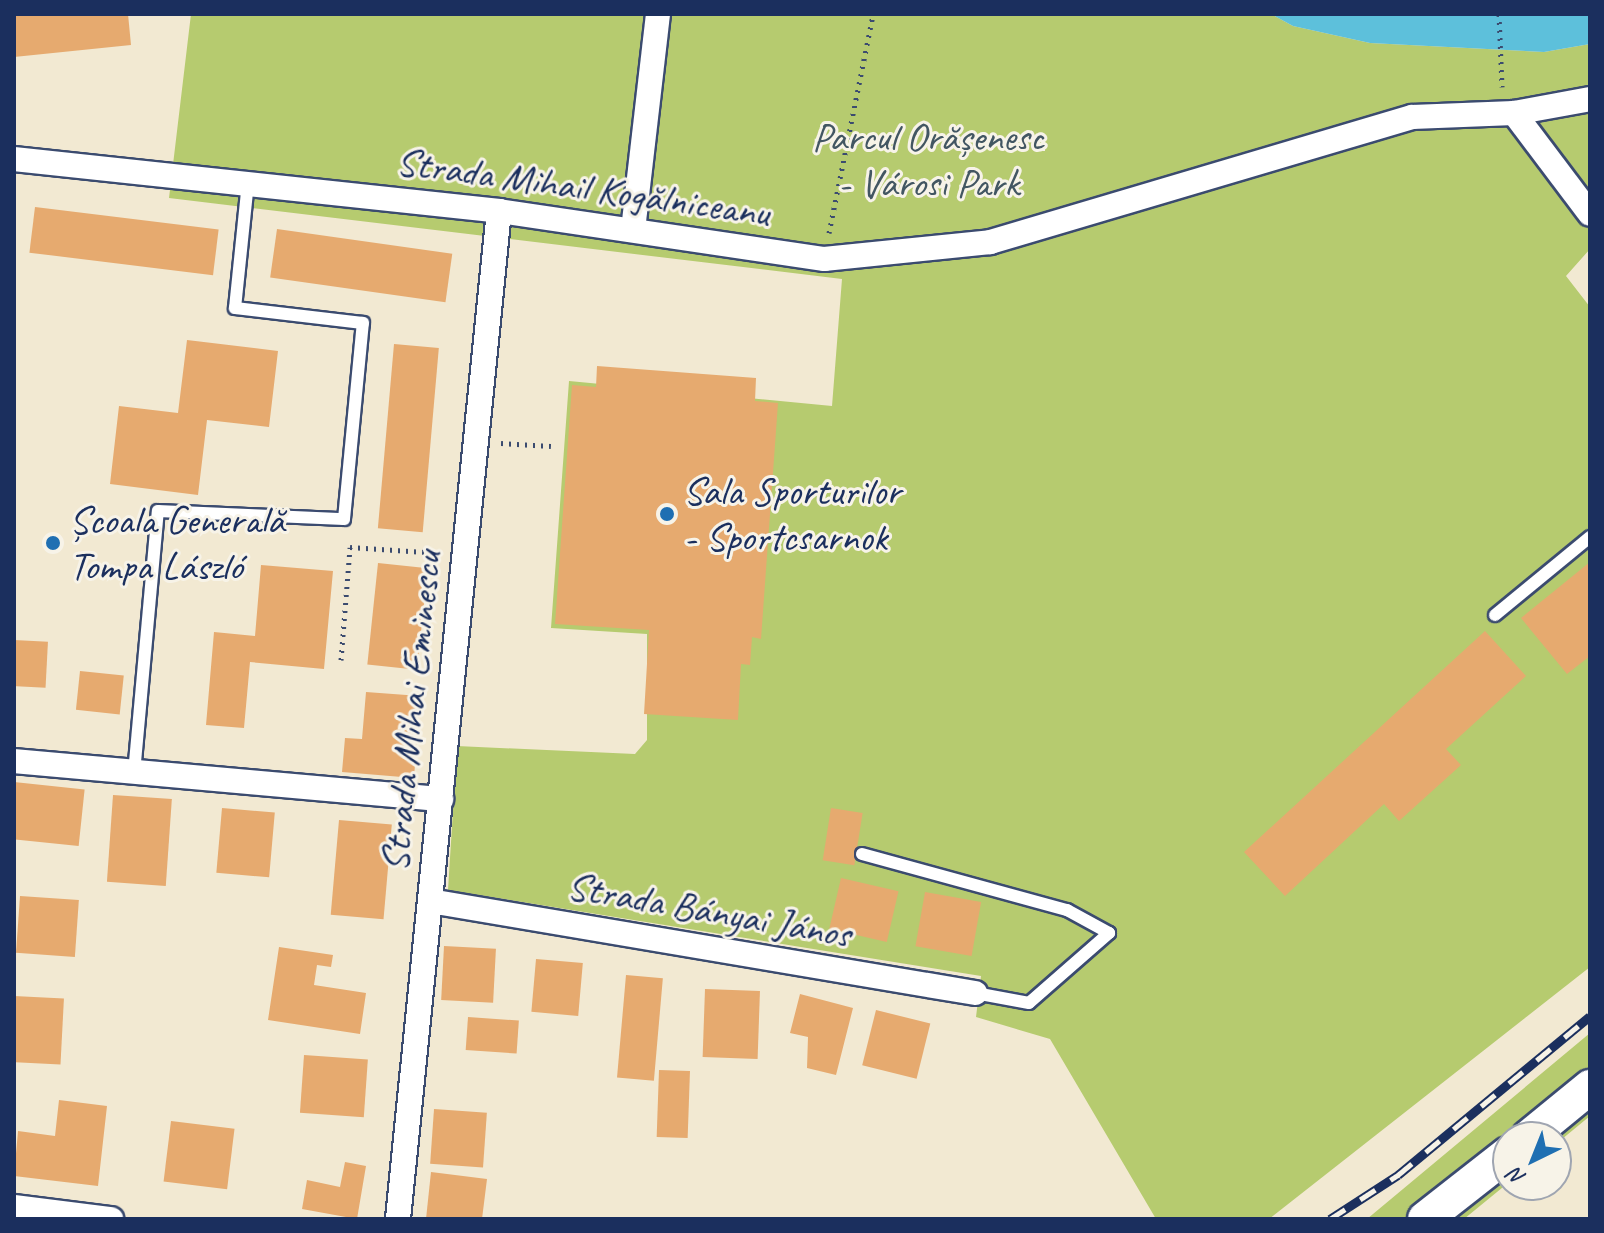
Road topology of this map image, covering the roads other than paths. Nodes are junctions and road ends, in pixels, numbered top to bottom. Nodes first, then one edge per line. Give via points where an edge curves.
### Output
1 (658, 14) edge
2 (1590, 99) edge
3 (1514, 113) junction
4 (14, 159) edge
5 (248, 183) junction
6 (499, 211) junction
7 (1590, 214) edge
8 (633, 230) junction
9 (1590, 537) edge
10 (1495, 615) dead end
11 (14, 761) edge
12 (134, 773) junction
13 (441, 799) junction
14 (862, 854) dead end
15 (430, 901) junction
16 (975, 993) joint
17 (1590, 1087) edge
18 (1549, 1121) edge
19 (1492, 1167) edge
20 (14, 1207) edge
21 (111, 1219) edge
22 (398, 1219) edge
23 (1425, 1219) edge

1 - 8 street
2 - 3 street, Strada Mihail Kogălniceanu
3 - 7 street
3 - 8 street, Strada Mihail Kogălniceanu via 1412,117 990,242 824,259
4 - 5 street, Strada Mihail Kogălniceanu
5 - 6 street, Strada Mihail Kogălniceanu
5 - 12 lane via 235,308 363,323 344,519 158,511
6 - 8 street, Strada Mihail Kogălniceanu
6 - 13 street, Strada Mihai Eminescu
9 - 10 lane
11 - 12 street
12 - 13 street
13 - 15 street, Strada Mihai Eminescu
14 - 16 lane via 1067,910 1109,933 1029,1003
15 - 16 street, Strada Bányai János
15 - 22 street, Strada Mihai Eminescu
17 - 18 main road
19 - 23 main road
20 - 21 street

